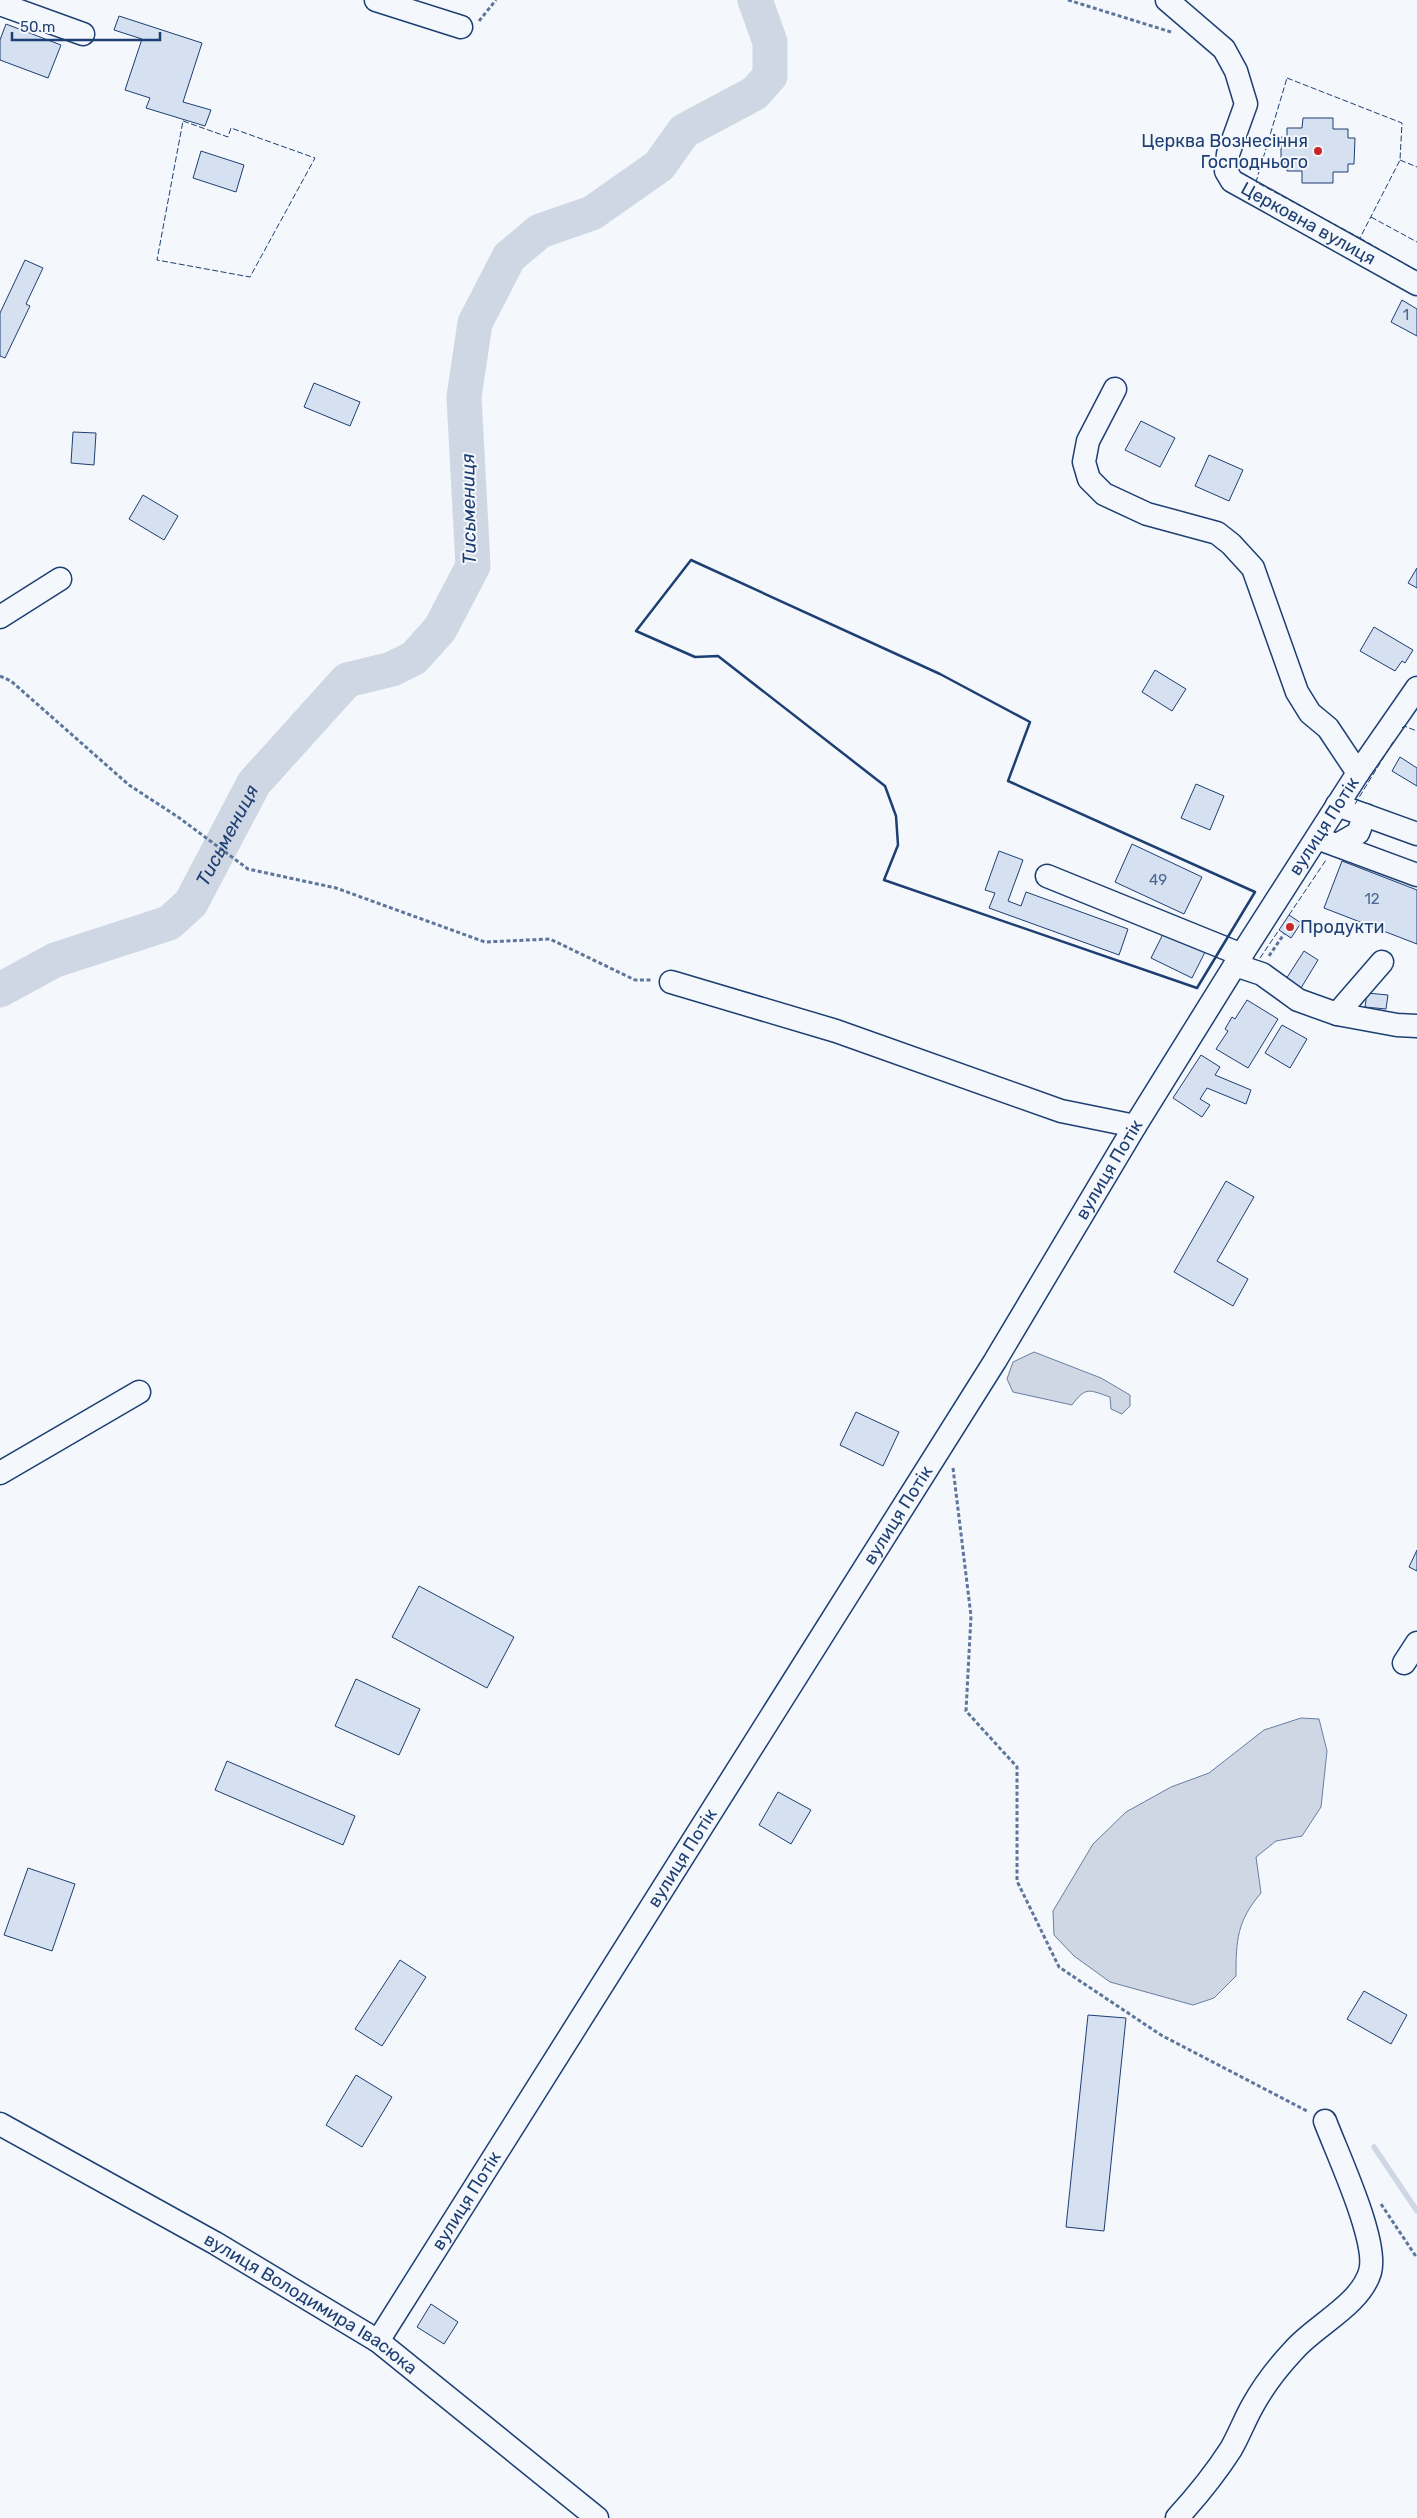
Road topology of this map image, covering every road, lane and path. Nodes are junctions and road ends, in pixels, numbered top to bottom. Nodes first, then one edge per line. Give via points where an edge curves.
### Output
1 (376, 0) edge
2 (1068, 0) edge
3 (1167, 0) edge
4 (0, 4) edge
5 (461, 27) dead end
6 (83, 34) dead end
7 (1178, 35) dead end
8 (1417, 284) edge
9 (1115, 389) dead end
10 (60, 579) dead end
11 (0, 616) edge
12 (0, 676) edge
13 (1414, 698) edge
14 (1358, 772) junction
15 (1338, 805) junction
16 (1365, 815) junction
17 (1417, 834) edge
18 (1327, 842) junction
19 (1047, 876) dead end
20 (1417, 876) edge
21 (1238, 960) junction
22 (1382, 962) dead end
23 (671, 982) joint
24 (1338, 1014) junction
25 (1417, 1026) edge
26 (1135, 1126) junction
27 (139, 1392) dead end
28 (949, 1435) junction
29 (0, 1473) edge
30 (1417, 1644) edge
31 (1404, 1663) dead end
32 (1325, 2121) joint
33 (0, 2124) edge
34 (1379, 2202) dead end
35 (1417, 2258) edge
36 (378, 2341) junction
37 (597, 2518) edge
38 (1177, 2518) edge

1 - 5 street
2 - 7 path
3 - 8 street, Церковна вулиця via 1224,49 1236,71 1246,104 1228,154 1226,171 1232,181
4 - 6 street
9 - 14 street via 1088,441 1084,462 1088,479 1104,494 1147,514 1217,533 1231,544 1253,568 1297,692 1310,713 1328,728
10 - 11 street
12 - 23 path via 11,681 129,785 248,869 336,888 485,942 550,939 635,980
13 - 14 street, вулиця Потік
14 - 15 street, вулиця Потік
15 - 16 street
15 - 18 street, вулиця Потік
16 - 17 street
16 - 18 street via 1358,833
18 - 20 street
18 - 21 street, вулиця Потік
19 - 21 street
21 - 24 street via 1298,1000
21 - 26 street, вулиця Потік
22 - 24 street
23 - 26 street via 836,1031 1061,1111
24 - 25 street
26 - 28 street, вулиця Потік
27 - 29 street
28 - 32 path via 971,1616 966,1711 1016,1767 1017,1881 1059,1967 1161,2035
28 - 36 street, вулиця Потік
30 - 31 street
32 - 38 street via 1360,2212 1370,2248 1370,2272 1359,2294 1303,2340 1276,2370 1213,2477
33 - 36 street, вулиця Володимира Івасюка via 215,2243
34 - 35 path
36 - 37 street, вулиця Володимира Івасюка

